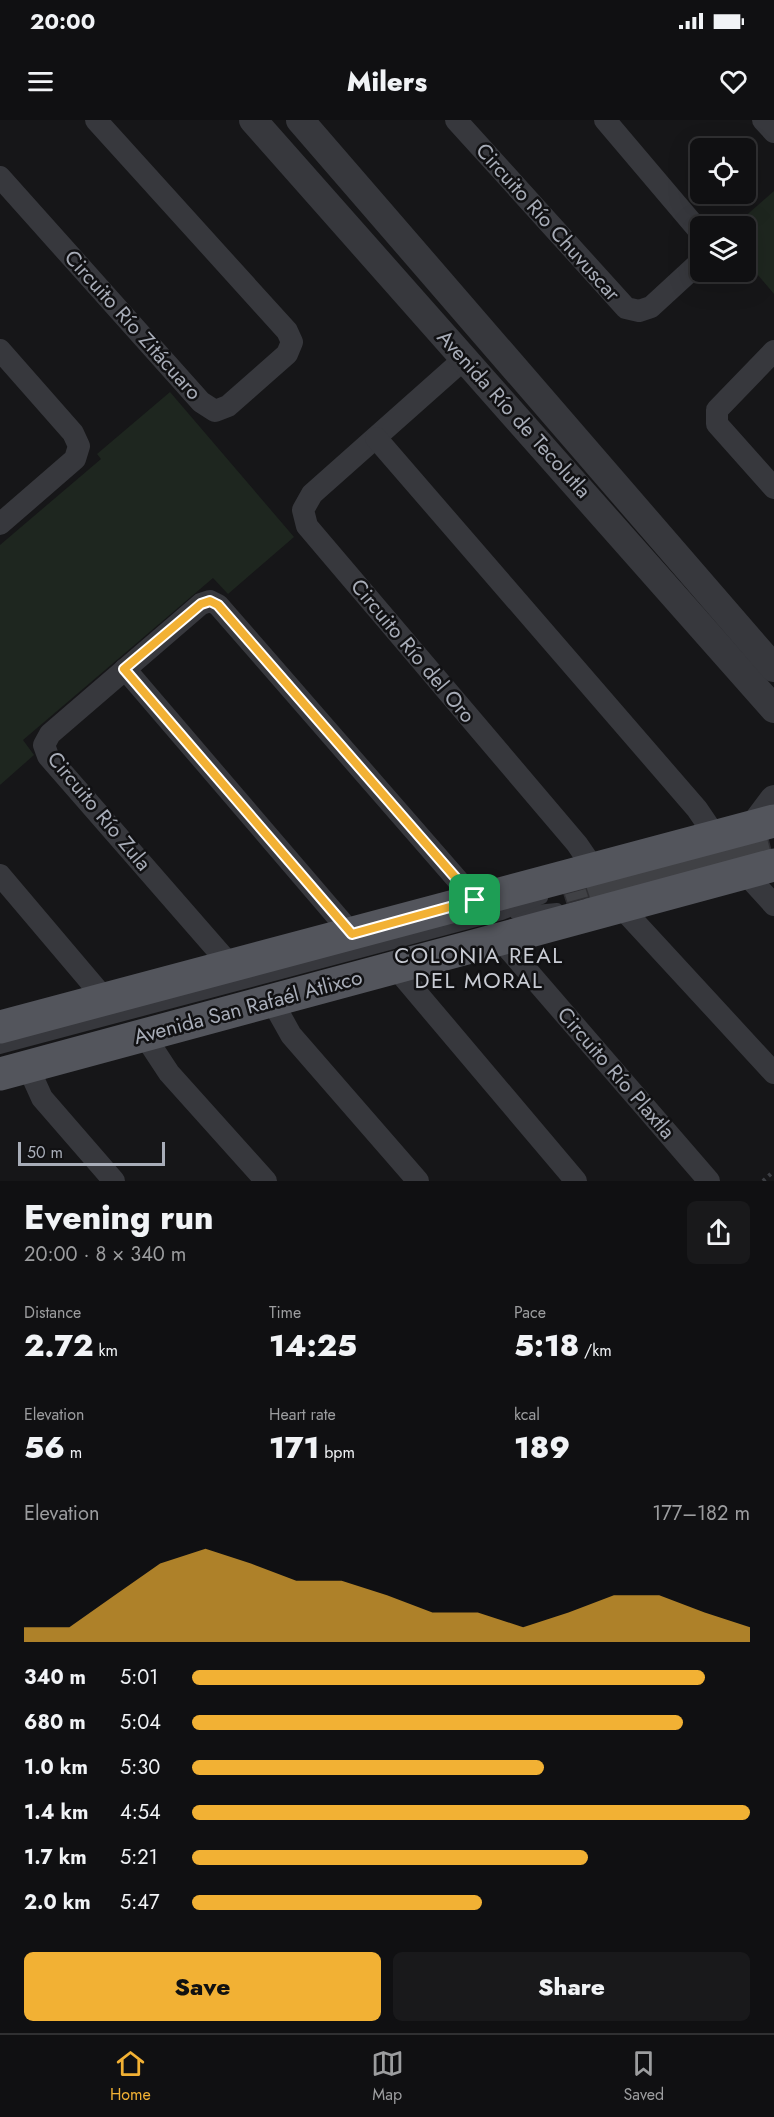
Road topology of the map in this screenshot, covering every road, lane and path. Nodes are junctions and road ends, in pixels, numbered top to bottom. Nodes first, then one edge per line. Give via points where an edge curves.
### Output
1 (96, 120) edge
2 (253, 120) edge
3 (300, 120) edge
4 (456, 120) edge
5 (605, 120) edge
6 (763, 120) edge
7 (774, 132) edge
8 (0, 177) edge
9 (690, 220) edge
10 (690, 271) edge
11 (0, 350) edge
12 (774, 351) edge
13 (464, 359) junction
14 (376, 438) junction
15 (774, 488) edge
16 (0, 522) edge
17 (774, 668) edge
18 (124, 669) junction
19 (774, 709) edge
20 (774, 799) edge
21 (767, 827) edge
22 (716, 837) junction
23 (774, 852) edge
24 (594, 869) junction
25 (759, 869) edge
26 (0, 874) edge
27 (774, 905) edge
28 (620, 906) junction
29 (492, 918) junction
30 (352, 934) junction
31 (232, 967) junction
32 (395, 967) junction
33 (105, 999) junction
34 (272, 1001) junction
35 (0, 1028) edge
36 (144, 1035) junction
37 (0, 1048) edge
38 (14, 1070) edge
39 (774, 1072) edge
40 (774, 1171) edge
41 (114, 1181) edge
42 (266, 1181) edge
43 (418, 1181) edge
44 (576, 1181) edge
45 (709, 1181) edge
46 (763, 1181) edge

1 - 8 street, Circuito Río Zitácuaro via 287,331 292,342 287,354 228,406 215,411 201,402
2 - 13 street, Avenida Río de Tecolutla
3 - 17 street, Avenida Río de Tecolutla
4 - 10 street, Circuito Río Chuvuscar via 626,308 639,311 651,307
5 - 9 street
6 - 7 street
11 - 16 street via 73,433 79,446 75,459
12 - 15 street via 717,410 717,424
13 - 14 street, Circuito Río del Oro
13 - 19 street, Avenida Río de Tecolutla
14 - 22 street via 697,809
14 - 24 street, Circuito Río del Oro via 312,494 303,510 307,526 577,844
18 - 29 street, Circuito Río Zula via 201,604 210,601 218,605
18 - 30 street
18 - 31 street, Circuito Río Zula via 50,734 44,745 48,756
20 - 21 street
21 - 22 main road, Avenida San Rafaél Atlixco
21 - 29 lane via 561,890
22 - 24 main road, Avenida San Rafaél Atlixco
23 - 29 lane via 566,908
24 - 29 main road, Avenida San Rafaél Atlixco
25 - 27 street
25 - 28 main road, Avenida San Rafaél Atlixco
26 - 33 street
28 - 29 main road, Avenida San Rafaél Atlixco
28 - 39 street
29 - 30 main road, Avenida San Rafaél Atlixco
29 - 32 main road, Avenida San Rafaél Atlixco
29 - 37 lane
29 - 45 street, Circuito Río Plaxtla
30 - 31 main road, Avenida San Rafaél Atlixco
31 - 33 main road, Avenida San Rafaél Atlixco
32 - 34 main road, Avenida San Rafaél Atlixco
32 - 44 street
33 - 35 main road, Avenida San Rafaél Atlixco
34 - 36 main road, Avenida San Rafaél Atlixco
34 - 43 street via 291,1035
36 - 38 main road, Avenida San Rafaél Atlixco
36 - 42 street via 169,1073
38 - 41 street
40 - 46 path

